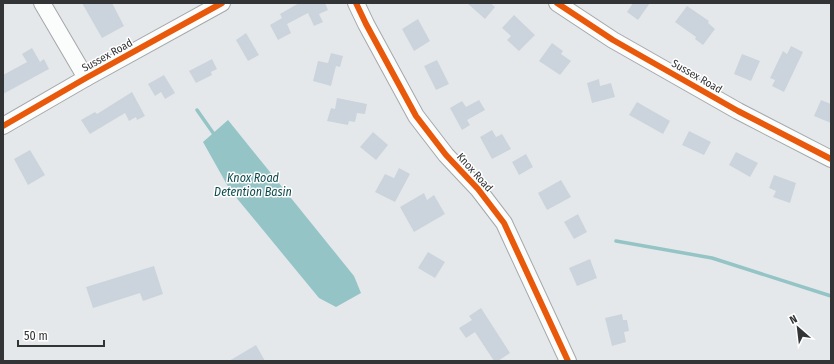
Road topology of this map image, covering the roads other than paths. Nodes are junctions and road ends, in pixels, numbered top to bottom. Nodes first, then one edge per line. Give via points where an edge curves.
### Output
1 (42, 3) edge
2 (222, 3) edge
3 (356, 3) edge
4 (557, 3) edge
5 (86, 78) junction
6 (3, 126) edge
7 (831, 159) edge
8 (568, 361) edge

1 - 5 street
2 - 5 street, Sussex Road
3 - 8 street, Knox Road via 416,116 504,223
4 - 7 street, Sussex Road via 613,40 738,111
5 - 6 street, Sussex Road

